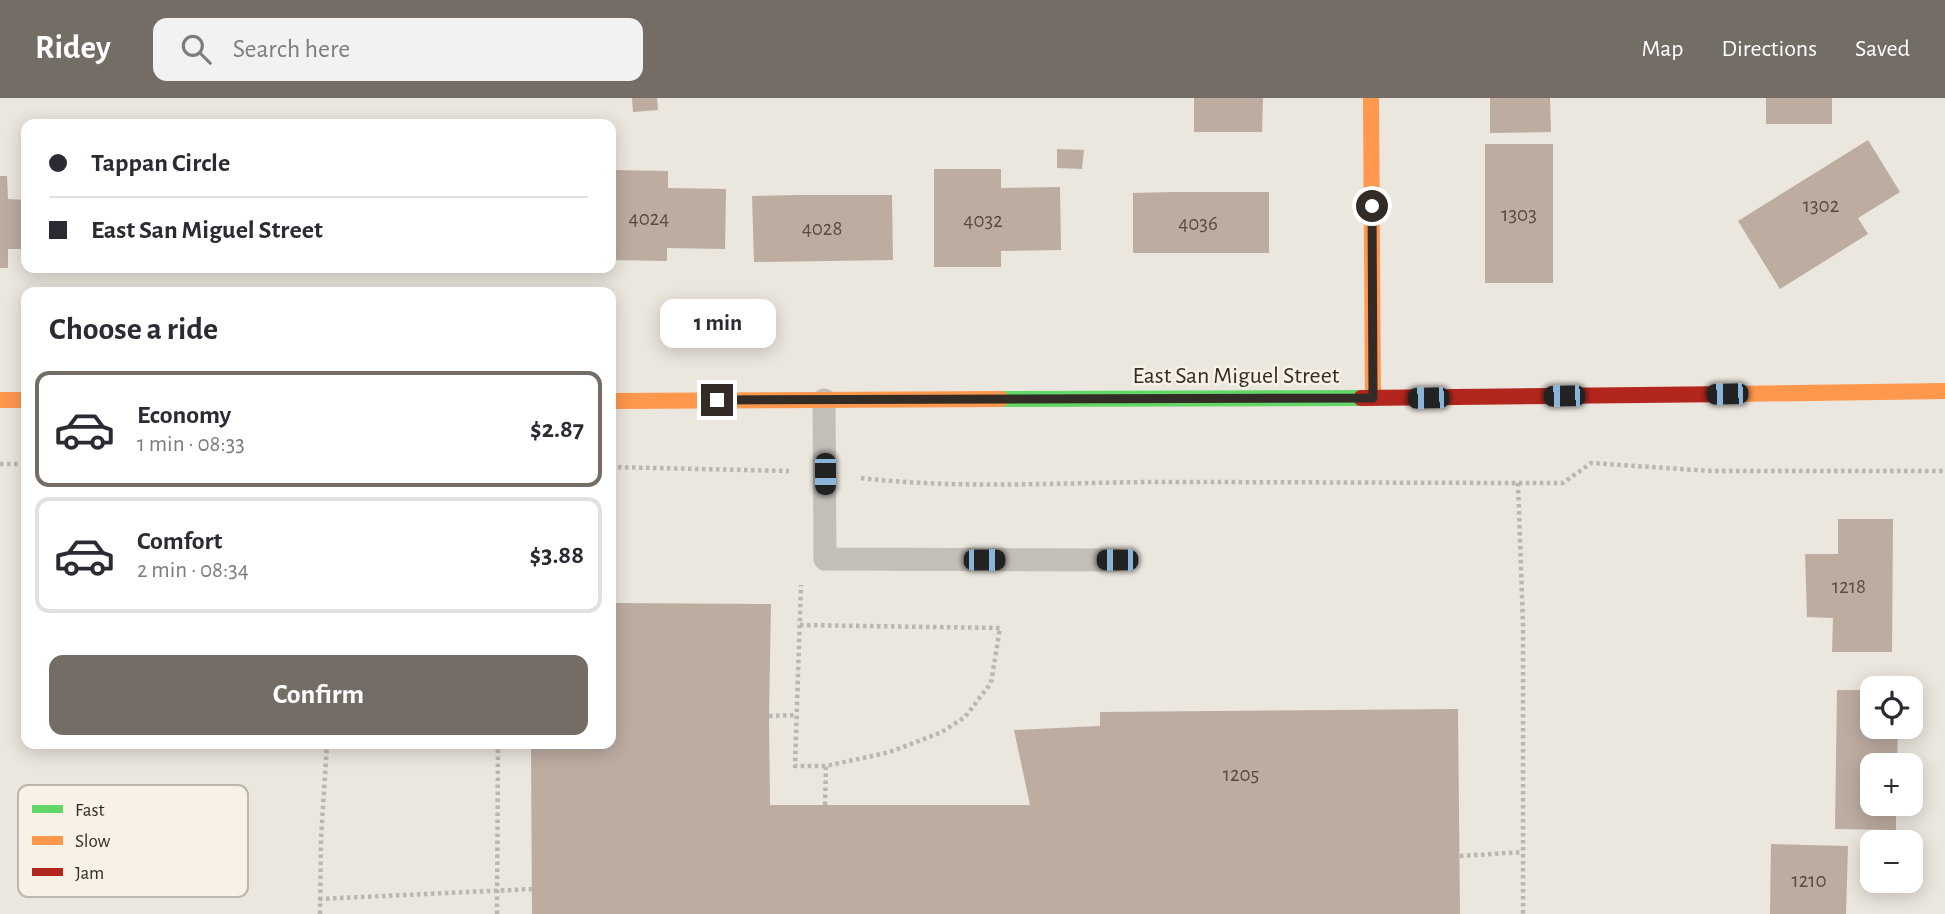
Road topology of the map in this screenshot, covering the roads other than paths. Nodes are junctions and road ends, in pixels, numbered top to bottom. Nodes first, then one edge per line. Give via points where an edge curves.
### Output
1 (1371, 98) edge
2 (1945, 391) edge
3 (1373, 398) junction
4 (0, 400) edge
5 (21, 400) edge
6 (824, 400) junction
7 (616, 401) edge
8 (1117, 560) dead end

1 - 3 street
2 - 3 street, East San Miguel Street
3 - 6 street, East San Miguel Street
4 - 5 street
6 - 7 street, East San Miguel Street
6 - 8 lane via 825,559

